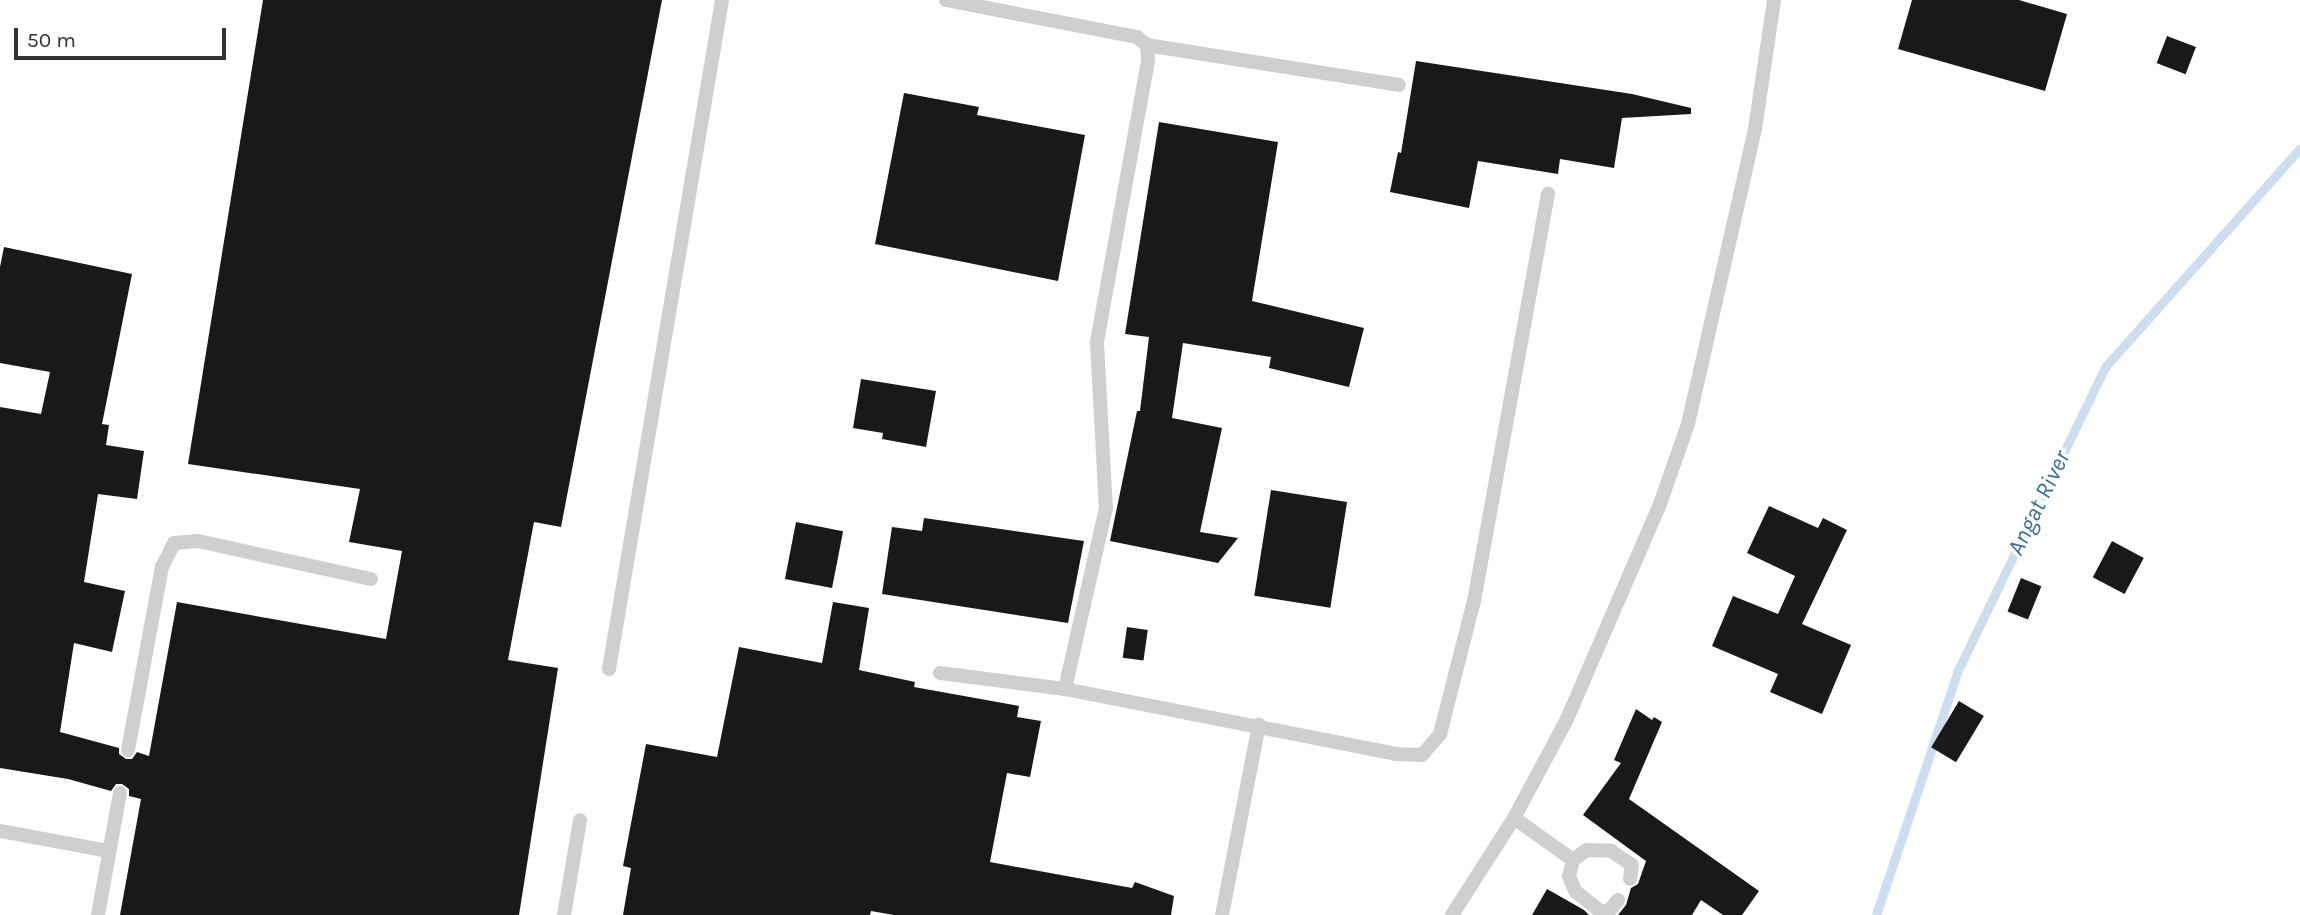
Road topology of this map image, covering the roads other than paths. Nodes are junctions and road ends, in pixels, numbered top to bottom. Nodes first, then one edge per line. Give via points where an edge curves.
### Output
1 (722, 0) edge
2 (946, 0) edge
3 (1774, 0) edge
4 (1147, 45) junction
5 (1399, 85) dead end
6 (1548, 194) dead end
7 (371, 579) dead end
8 (609, 669) dead end
9 (940, 673) dead end
10 (1065, 689) junction
11 (1259, 725) junction
12 (128, 750) dead end
13 (120, 793) dead end
14 (1514, 818) junction
15 (580, 820) dead end
16 (0, 831) edge
17 (109, 851) junction
18 (1573, 860) junction
19 (1630, 878) dead end
20 (1618, 900) dead end
21 (98, 915) edge
22 (564, 915) edge
23 (1222, 915) edge
24 (1452, 915) edge

1 - 8 lane
2 - 4 lane via 1137,37
3 - 14 lane via 1755,129 1688,424 1660,504 1567,719
4 - 5 lane
4 - 10 lane via 1148,61 1097,343 1105,508
6 - 11 lane via 1474,601 1440,734 1422,755 1395,754
7 - 12 lane via 198,541 174,543 162,566
9 - 10 lane
10 - 11 lane
11 - 23 lane
13 - 17 lane
14 - 18 lane
14 - 24 lane
15 - 22 lane
16 - 17 lane
17 - 21 lane
18 - 19 lane via 1587,850 1611,851 1632,866
18 - 20 lane via 1569,876 1575,891 1601,912 1610,910

